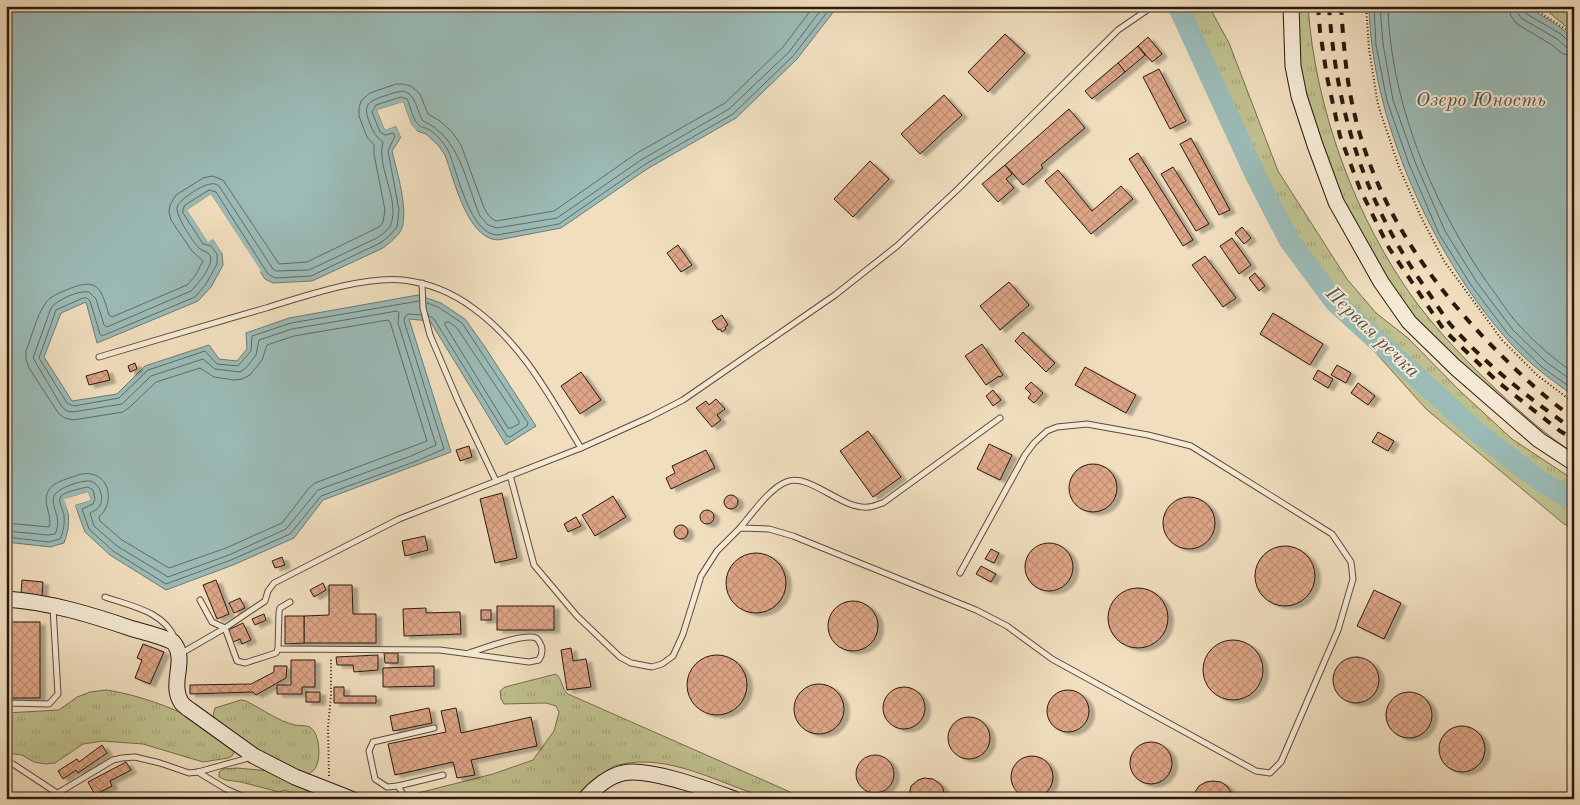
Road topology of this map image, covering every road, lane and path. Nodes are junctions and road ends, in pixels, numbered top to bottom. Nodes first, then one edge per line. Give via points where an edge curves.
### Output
1 (1153, 6) edge
2 (1291, 6) edge
3 (1366, 6) edge
4 (1530, 6) edge
5 (1574, 36) edge
6 (422, 283) junction
7 (99, 357) dead end
8 (1574, 403) edge
9 (1000, 418) dead end
10 (580, 448) junction
11 (1574, 463) edge
12 (510, 475) junction
13 (496, 481) junction
14 (740, 528) junction
15 (960, 573) dead end
16 (105, 597) dead end
17 (6, 599) edge
18 (200, 600) dead end
19 (290, 602) dead end
20 (53, 605) junction
21 (226, 628) junction
22 (178, 649) junction
23 (278, 649) junction
24 (331, 649) junction
25 (469, 653) junction
26 (6, 703) edge
27 (434, 728) dead end
28 (254, 756) junction
29 (6, 762) edge
30 (198, 772) junction
31 (443, 775) dead end
32 (398, 786) junction
33 (335, 792) junction
34 (58, 793) junction
35 (66, 799) edge
36 (248, 799) edge
37 (351, 799) edge
38 (406, 799) edge
39 (585, 799) edge
40 (734, 799) edge

1 - 10 lane via 1118,30 958,189 897,246 835,295 683,400
2 - 11 street via 1293,66 1306,118 1336,202 1382,282 1410,322 1455,367 1539,440
3 - 8 path via 1378,105 1399,167 1444,261 1502,340 1536,375
4 - 5 path
6 - 7 lane via 373,281 319,292
6 - 10 lane via 473,308 501,332 551,396
6 - 13 lane via 423,308 430,335
9 - 14 lane via 883,503 868,508 849,505 803,482 786,482 774,490
10 - 12 lane
12 - 13 lane
12 - 14 lane via 534,565 577,616 620,657 652,668 673,656 701,576 717,552
13 - 21 lane via 400,519 274,583 265,601
14 - 15 lane via 769,529 793,536 976,610 1007,626 1052,659 1256,771 1270,773 1281,762 1338,630 1353,579 1351,562 1332,534 1191,446 1087,424 1057,427 1034,443
16 - 22 lane via 148,611 166,624
17 - 20 street
18 - 21 lane via 212,622
19 - 23 lane via 280,608
20 - 22 street via 170,640
20 - 26 lane via 58,694 50,704
21 - 22 lane
21 - 23 lane via 237,661 256,660 276,653
22 - 28 street via 176,687 181,702
23 - 24 lane
24 - 25 lane
24 - 33 path via 328,775
25 - 25 lane via 529,662 539,660 542,649 536,638 526,638
27 - 32 lane via 373,742 369,750 375,779 387,787
28 - 30 lane
28 - 33 street via 295,777
29 - 34 lane
30 - 34 lane via 189,773 134,757 122,758 113,760
30 - 36 lane
31 - 32 lane
32 - 38 lane
33 - 37 street
34 - 35 lane
39 - 40 street via 604,782 620,773 632,771 688,783

